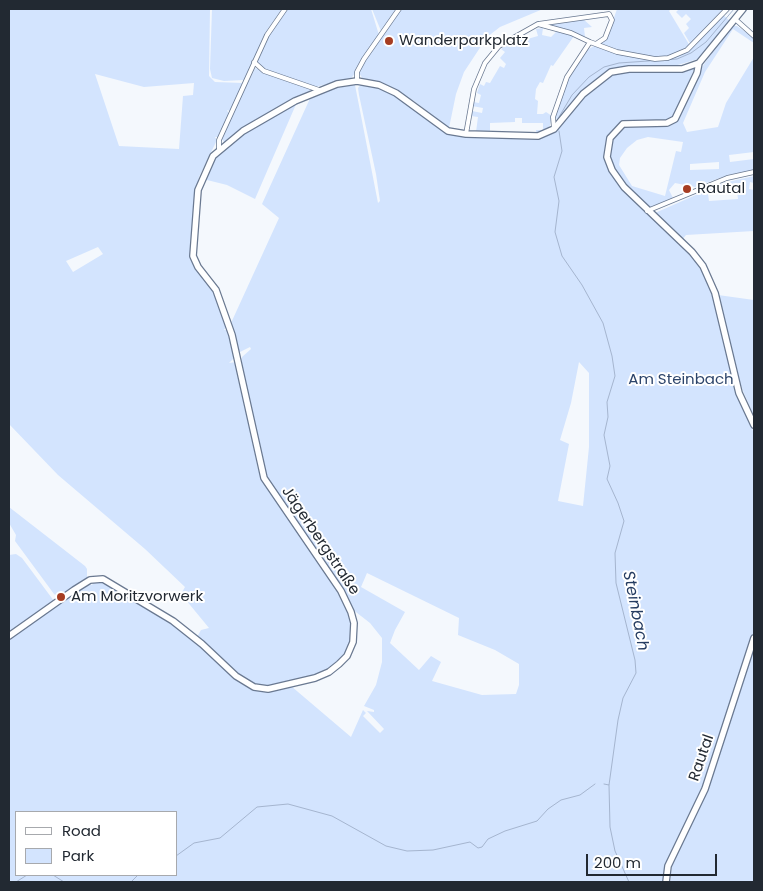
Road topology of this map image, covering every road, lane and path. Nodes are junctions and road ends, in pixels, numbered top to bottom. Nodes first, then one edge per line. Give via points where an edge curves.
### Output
1 (284, 9) edge
2 (399, 9) edge
3 (727, 9) edge
4 (743, 9) edge
5 (735, 19) junction
6 (538, 24) junction
7 (754, 36) edge
8 (590, 42) junction
9 (596, 44) junction
10 (254, 62) junction
11 (699, 63) junction
12 (357, 81) junction
13 (319, 90) junction
14 (554, 129) junction
15 (466, 134) junction
16 (219, 149) junction
17 (754, 172) edge
18 (647, 211) junction
19 (754, 425) edge
20 (9, 636) edge
21 (754, 638) edge
22 (666, 882) edge

1 - 10 street, Jägerbergstraße
2 - 12 street via 364,59
3 - 9 street via 695,44 668,58 617,52
4 - 5 street
5 - 7 street
5 - 11 street
6 - 8 street
6 - 9 street via 609,14 612,19 605,38
6 - 15 street via 499,46 485,63 474,89
8 - 9 street
8 - 14 street via 561,90 553,117
10 - 13 street via 264,71
10 - 16 street, Jägerbergstraße via 219,140
11 - 14 street via 682,69 611,72 583,94
11 - 18 street via 672,121 626,123 617,128 609,141 607,155 612,170
12 - 13 street, Jägerbergstraße
12 - 15 street via 396,92 442,127
13 - 16 street, Jägerbergstraße via 267,116
14 - 15 street via 538,136
16 - 20 street, Jägerbergstraße via 208,164 198,190 193,256 216,290 232,336 264,478 347,603 354,623 351,649 329,672 315,678 259,689 236,676 173,622 97,578 74,590
17 - 18 street via 727,178
18 - 19 street via 703,266 715,293 740,393
21 - 22 street, Rautal via 705,789 668,866

